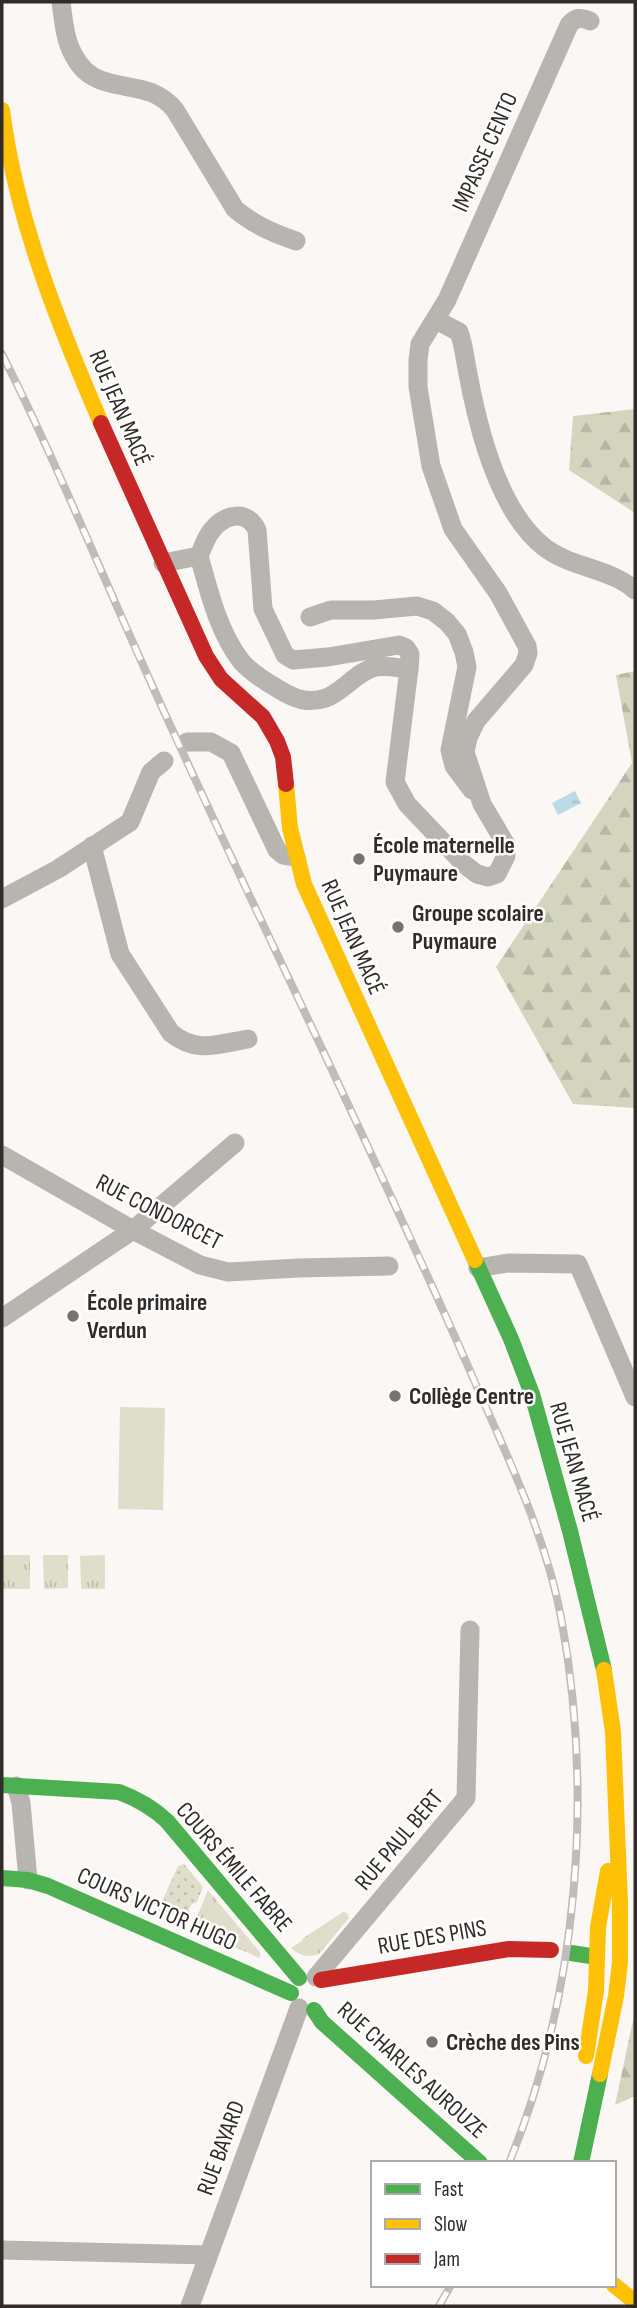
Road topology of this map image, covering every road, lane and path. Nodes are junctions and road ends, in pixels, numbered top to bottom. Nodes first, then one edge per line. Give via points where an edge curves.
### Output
1 (61, 2) edge
2 (590, 20) dead end
3 (2, 110) edge
4 (296, 241) dead end
5 (436, 320) junction
6 (199, 555) junction
7 (163, 563) junction
8 (635, 590) edge
9 (210, 596) junction
10 (181, 604) junction
11 (310, 617) dead end
12 (409, 669) junction
13 (187, 742) dead end
14 (163, 761) dead end
15 (482, 804) junction
16 (92, 846) junction
17 (296, 857) junction
18 (2, 899) edge
19 (248, 1039) dead end
20 (235, 1143) dead end
21 (2, 1155) edge
22 (133, 1230) junction
23 (389, 1266) dead end
24 (478, 1268) junction
25 (2, 1318) edge
26 (635, 1397) edge
27 (470, 1630) dead end
28 (9, 1785) edge
29 (617, 1805) junction
30 (608, 1871) joint
31 (2, 1878) edge
32 (28, 1880) junction
33 (616, 1901) edge
34 (598, 1927) joint
35 (551, 1950) dead end
36 (583, 1955) junction
37 (628, 1963) edge
38 (312, 1992) junction
39 (610, 2025) junction
40 (478, 2161) edge
41 (569, 2161) edge
42 (581, 2161) edge
43 (2, 2250) edge
44 (208, 2255) junction
45 (621, 2278) edge
46 (635, 2302) edge
47 (190, 2306) edge

1 - 4 street via 68,44 79,64 108,85 130,86 166,99 235,209 266,230
2 - 5 street, IMPASSE CENTO via 575,19 569,25
3 - 7 main road, RUE JEAN MACÉ via 17,190 36,255 78,371
5 - 8 street via 459,332 486,449 524,525 554,553
5 - 15 street via 420,344 418,360 431,466 453,528 498,593 528,653 524,665 476,721 468,738 465,752
6 - 7 street
6 - 9 street
6 - 12 street via 214,527 237,515 245,516 257,530 263,609 285,655 293,660 328,657 399,645 410,654
7 - 10 main road, RUE JEAN MACÉ
9 - 10 street
9 - 12 street via 242,663 296,699 311,702 328,697 375,667
10 - 17 main road, RUE JEAN MACÉ via 221,679 263,717 277,741
11 - 15 street via 331,610 417,606 447,622 457,634 467,667 450,750 454,766
12 - 15 street via 395,782 407,804 464,864 488,877 497,874 506,856 505,843
13 - 17 street via 211,742 231,753 273,843 283,855
14 - 16 street via 152,772 130,821
16 - 18 street
16 - 19 street via 120,954 171,1033 197,1047
17 - 24 main road, RUE JEAN MACÉ via 326,936
20 - 22 street
21 - 22 street, RUE CONDORCET
22 - 23 street, RUE CONDORCET via 200,1265 228,1272
22 - 25 street
24 - 26 street via 508,1263 578,1264
24 - 29 main road, RUE JEAN MACÉ via 532,1394 570,1531 605,1676
27 - 38 street, RUE PAUL BERT via 466,1798
28 - 32 street via 21,1803
28 - 38 main road, COURS ÉMILE FABRE via 119,1792 153,1808
29 - 30 main road, RUE JEAN MACÉ
29 - 33 main road, RUE JEAN MACÉ
30 - 33 street
31 - 32 main road, COURS VICTOR HUGO
32 - 38 main road, COURS VICTOR HUGO
33 - 34 main road, RUE JEAN MACÉ
33 - 37 street via 605,1940 608,1951
34 - 36 street
35 - 38 main road, RUE DES PINS via 509,1949
36 - 37 street
36 - 39 street via 609,1973
36 - 41 main road via 596,1991
37 - 39 main road
38 - 40 main road, RUE CHARLES AUROUZE via 322,2022
38 - 44 street, RUE BAYARD
39 - 42 main road
43 - 44 street
44 - 47 street, RUE BAYARD
45 - 46 main road

